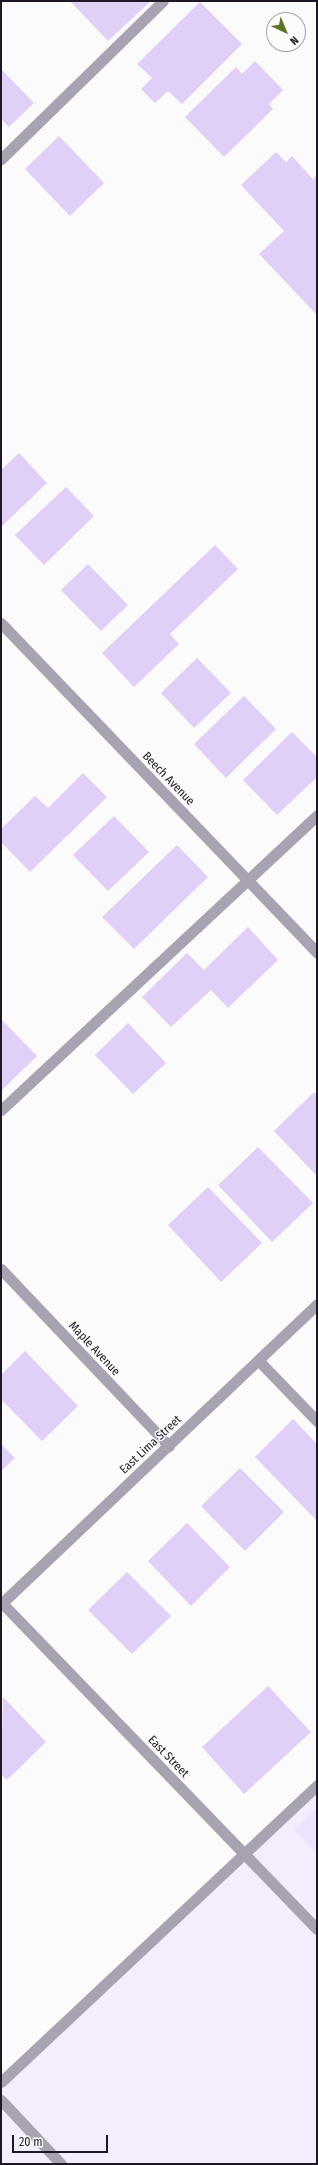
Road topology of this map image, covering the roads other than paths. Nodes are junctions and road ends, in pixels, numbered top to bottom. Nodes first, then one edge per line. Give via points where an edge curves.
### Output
1 (163, 1) edge
2 (2, 154) edge
3 (1, 623) edge
4 (317, 815) edge
5 (248, 880) junction
6 (317, 953) edge
7 (1, 1110) edge
8 (1, 1269) edge
9 (317, 1304) edge
10 (258, 1360) junction
11 (317, 1421) edge
12 (169, 1446) junction
13 (2, 1603) edge
14 (317, 1785) edge
15 (244, 1854) junction
16 (317, 1929) edge
17 (1, 2082) edge
18 (1, 2100) edge
19 (61, 2164) edge

1 - 2 street
3 - 5 street, Beech Avenue
4 - 5 street
5 - 6 street, Beech Avenue
5 - 7 street
8 - 12 street, Maple Avenue
9 - 10 street, East Lima Street
10 - 11 street
10 - 12 street, East Lima Street
12 - 13 street, East Lima Street
13 - 15 street, East Street
14 - 15 street
15 - 16 street, East Street
15 - 17 street
18 - 19 street

